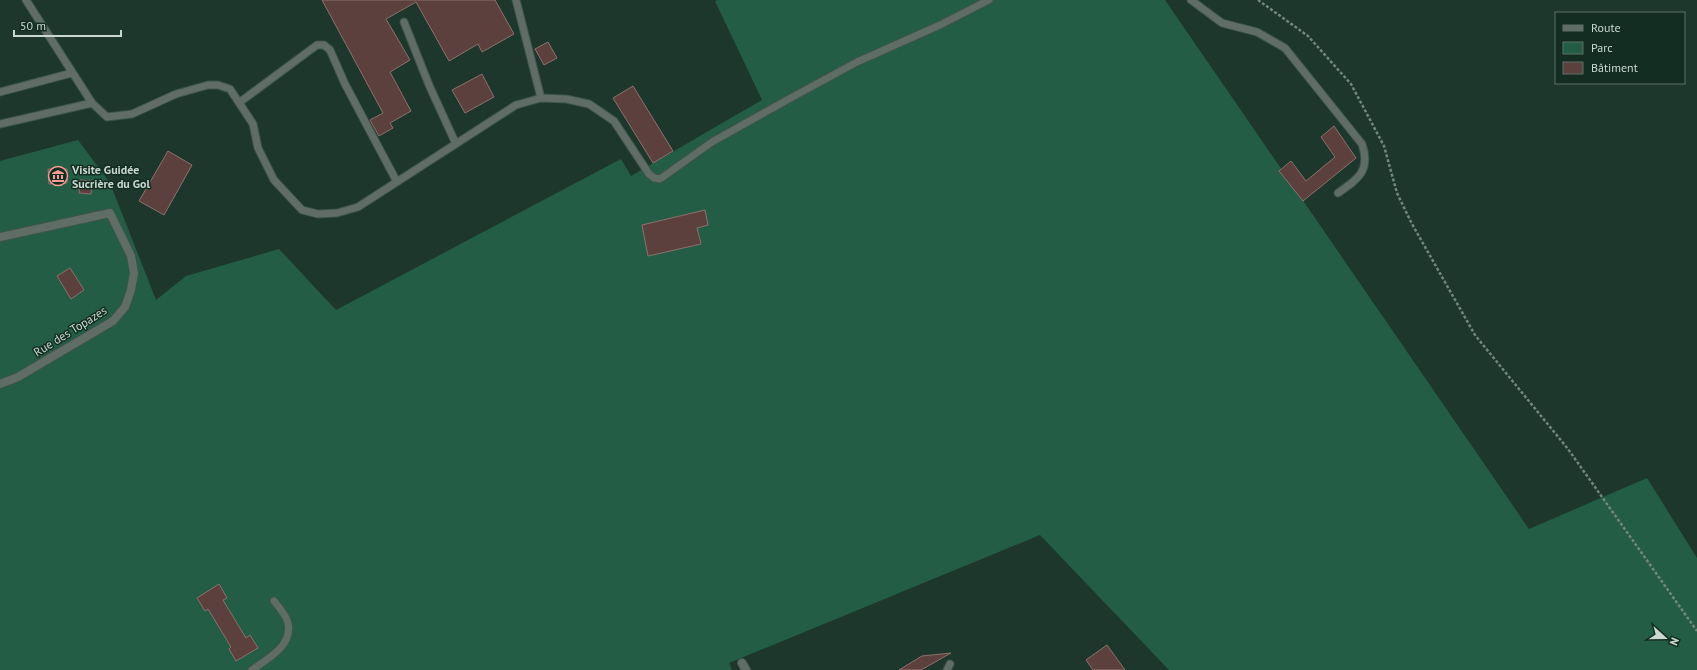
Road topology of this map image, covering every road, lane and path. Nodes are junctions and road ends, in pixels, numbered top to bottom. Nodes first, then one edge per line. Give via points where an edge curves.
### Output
1 (26, 0) edge
2 (516, 0) edge
3 (989, 0) edge
4 (1192, 0) edge
5 (1258, 0) edge
6 (404, 22) dead end
7 (72, 73) junction
8 (0, 92) edge
9 (541, 98) junction
10 (240, 102) junction
11 (92, 103) junction
12 (0, 124) edge
13 (456, 144) junction
14 (397, 182) junction
15 (1338, 193) dead end
16 (0, 237) edge
17 (0, 384) edge
18 (274, 601) dead end
19 (1697, 631) edge
20 (252, 670) edge

1 - 7 lane
2 - 9 lane
3 - 9 lane via 940,26 857,62 787,100 712,142 660,179 649,174 614,121 589,104 566,99
4 - 15 lane via 1222,22 1257,32 1285,48 1362,144 1366,155 1365,167 1356,181
5 - 19 path via 1308,36 1351,84 1384,146 1396,193 1475,335 1568,449
6 - 13 lane
7 - 8 lane
7 - 11 lane
9 - 13 lane via 516,105
10 - 11 lane via 230,89 208,85 176,94 132,114 107,117
10 - 14 lane via 253,124 258,148 274,180 302,210 318,214 337,213 358,206
10 - 14 lane via 316,45 324,45 330,50 345,84
11 - 12 lane
13 - 14 lane
16 - 17 street, Rue des Topazes via 110,213 131,256 134,273 124,307 112,321 18,377
18 - 20 lane via 288,623 288,633 276,653

